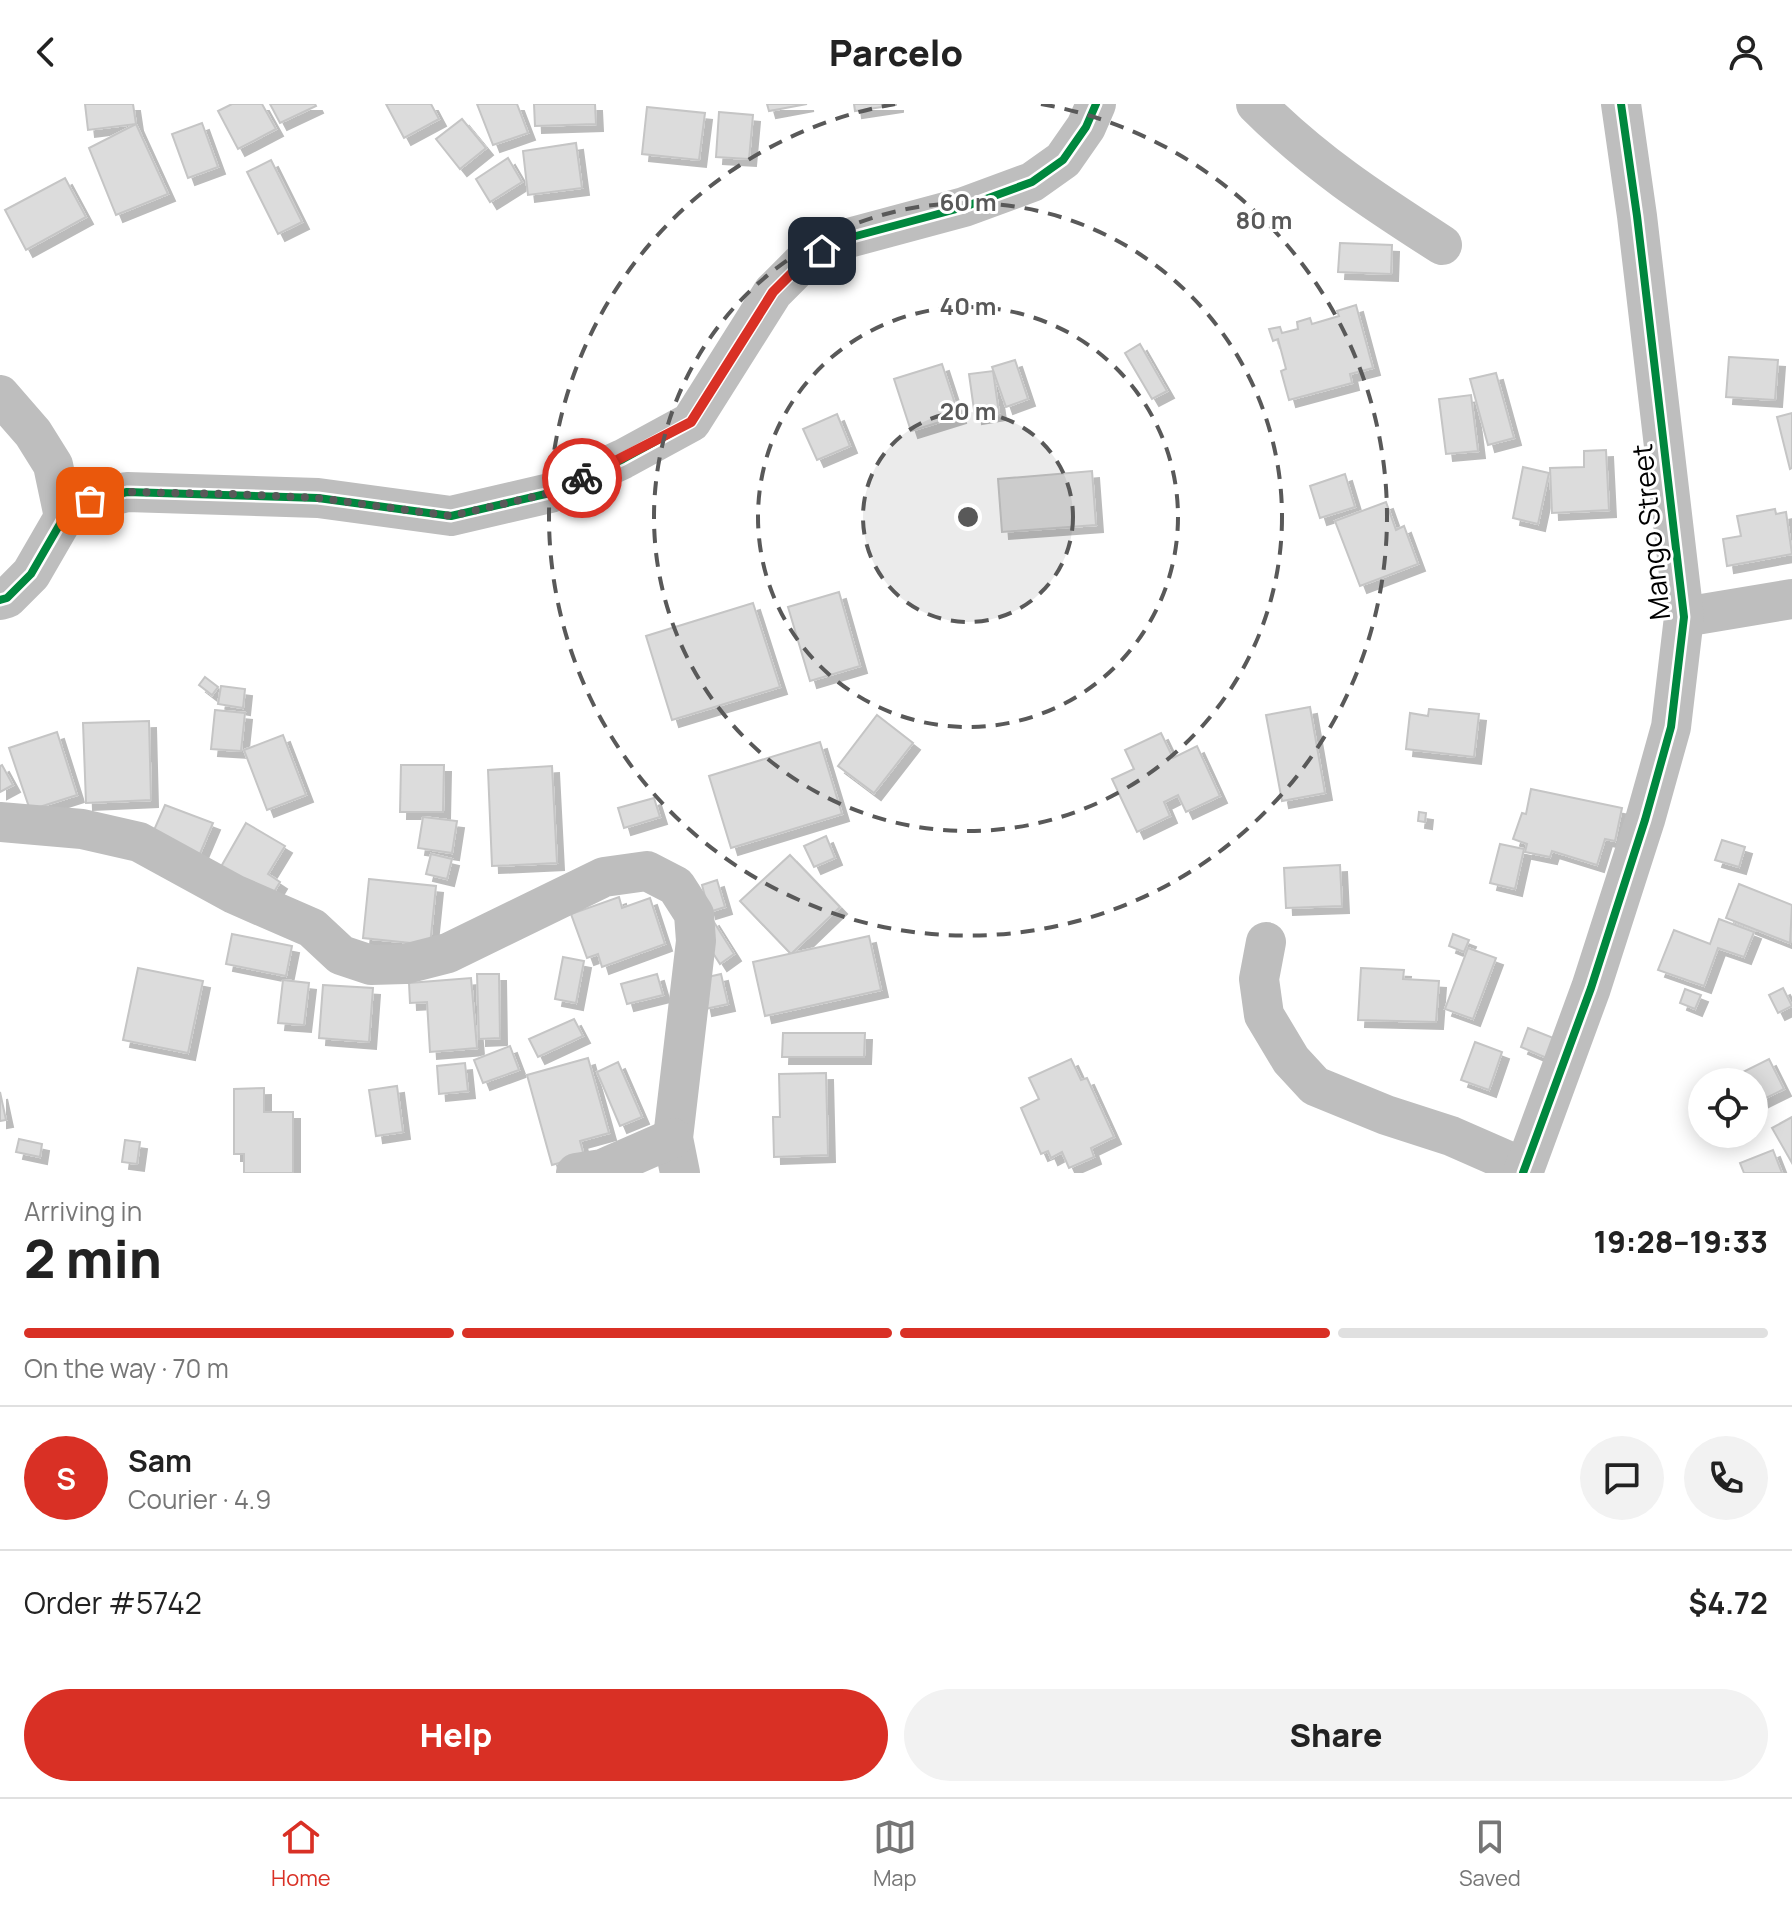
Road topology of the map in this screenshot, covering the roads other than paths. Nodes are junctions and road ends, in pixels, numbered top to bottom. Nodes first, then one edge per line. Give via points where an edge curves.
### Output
1 (1096, 104) edge
2 (1256, 104) edge
3 (1621, 104) edge
4 (1442, 245) dead end
5 (0, 395) edge
6 (64, 517) junction
7 (1792, 599) edge
8 (0, 600) edge
9 (1684, 617) junction
10 (0, 822) edge
11 (1266, 942) dead end
12 (677, 1156) edge
13 (1524, 1170) edge
14 (576, 1173) edge

1 - 6 street via 1063,160 1032,182 964,207 841,240 803,262 773,292 691,422 550,493 451,516 318,498 127,492 90,501
2 - 4 street via 1341,180
3 - 9 street, Mango Street
5 - 6 street via 53,465
6 - 8 street via 31,574
7 - 9 street
9 - 13 street, Mango Street via 1671,727 1645,820
10 - 12 street via 82,829 139,842 234,894 312,928 341,955 371,965 405,964 448,953 604,877 647,871 676,886 694,914
11 - 13 street via 1259,979 1264,1015 1291,1060 1315,1086 1451,1136
12 - 14 street

